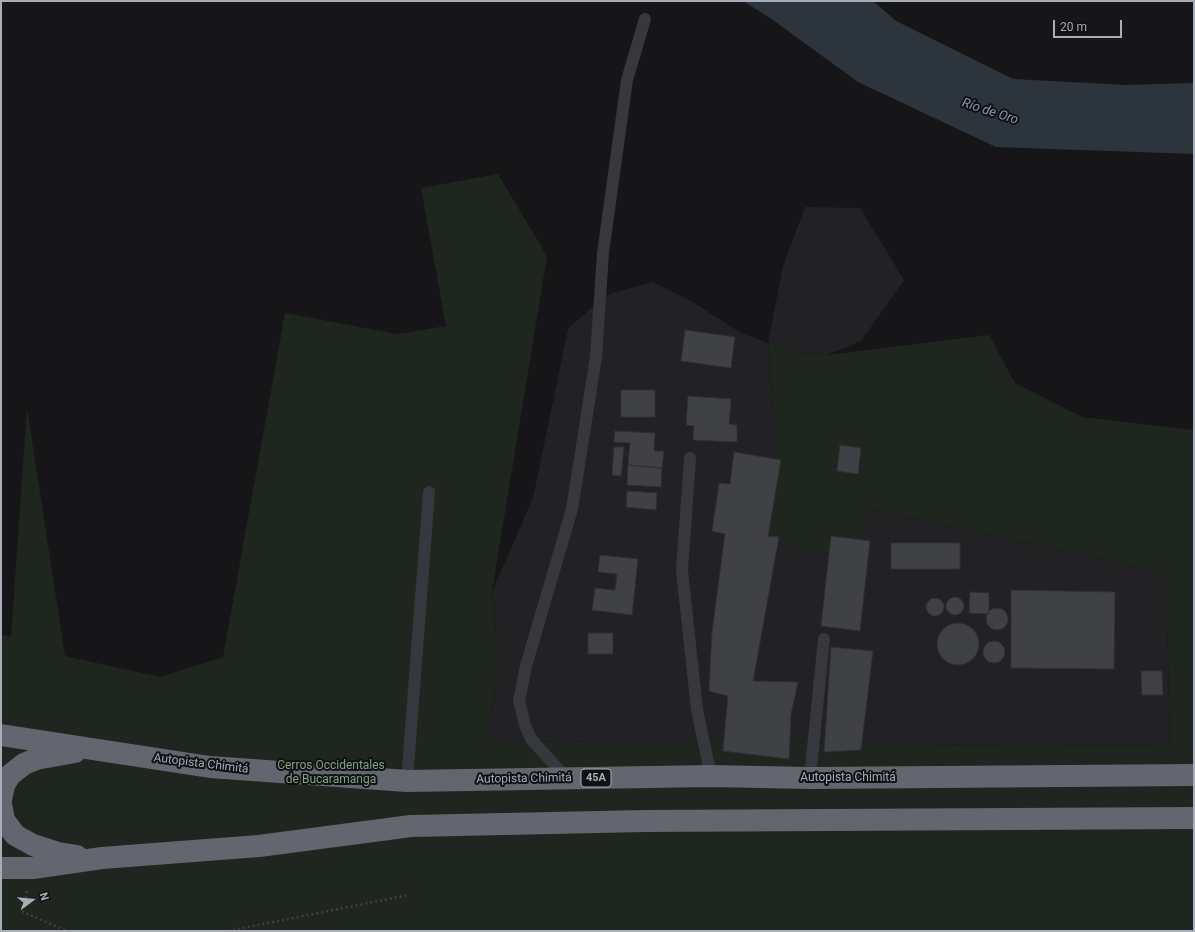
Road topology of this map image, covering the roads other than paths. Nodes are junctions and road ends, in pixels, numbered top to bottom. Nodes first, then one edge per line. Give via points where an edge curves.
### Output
1 (645, 19) dead end
2 (690, 458) dead end
3 (429, 492) dead end
4 (824, 639) dead end
5 (1, 735) edge
6 (94, 748) junction
7 (1194, 775) edge
8 (711, 776) junction
9 (566, 778) junction
10 (810, 778) junction
11 (406, 781) junction
12 (1, 800) edge
13 (1, 804) edge
14 (1194, 818) edge
15 (102, 858) junction
16 (1, 868) edge

1 - 9 lane via 627,80 603,253 596,357 572,509 526,666 519,701 531,739
2 - 8 lane via 682,570 696,710
3 - 11 lane
4 - 10 lane
5 - 6 highway, Autopista Chimitá / 45A
6 - 11 highway, Autopista Chimitá / 45A via 210,767
6 - 12 highway via 36,759 24,764 10,775 4,785
7 - 10 highway, Autopista Chimitá / 45A
8 - 9 highway, Autopista Chimitá / 45A
8 - 10 highway, Autopista Chimitá / 45A
9 - 11 highway, Autopista Chimitá / 45A
13 - 15 highway via 4,820 15,835 33,845 58,854
14 - 15 highway via 645,821 411,826 259,846
15 - 16 highway via 33,868

